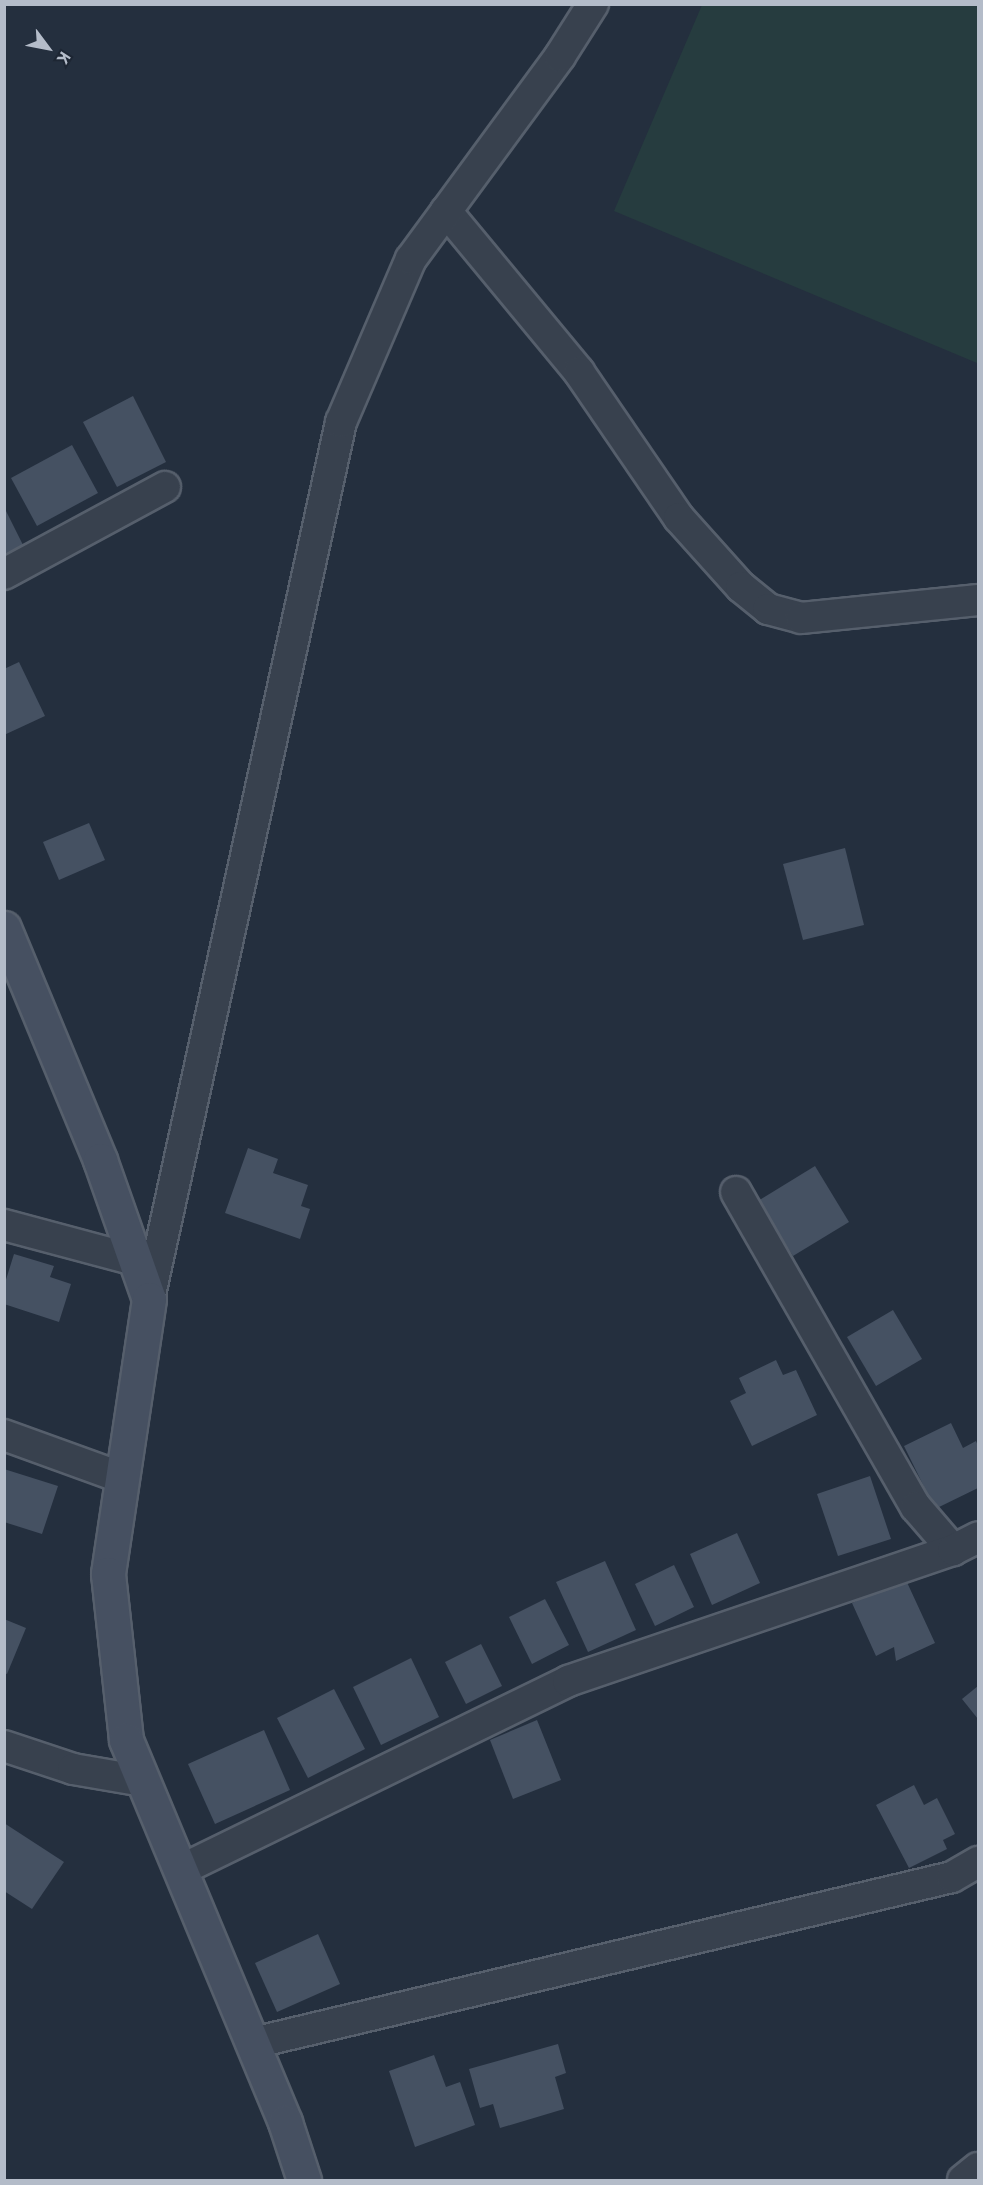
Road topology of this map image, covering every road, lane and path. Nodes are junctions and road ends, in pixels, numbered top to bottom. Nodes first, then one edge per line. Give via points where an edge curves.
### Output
1 (593, 4) edge
2 (446, 211) junction
3 (165, 487) dead end
4 (4, 574) edge
5 (978, 600) edge
6 (4, 928) edge
7 (736, 1192) dead end
8 (4, 1225) edge
9 (135, 1260) junction
10 (149, 1299) junction
11 (4, 1436) edge
12 (123, 1478) junction
13 (966, 1544) edge
14 (4, 1746) edge
15 (143, 1781) junction
16 (978, 1862) edge
17 (181, 1870) junction
18 (253, 2043) junction
19 (978, 2168) edge
20 (304, 2181) edge
21 (963, 2181) edge

1 - 2 street via 560,56
2 - 5 street via 579,372 679,518 741,588 768,609 801,618
2 - 10 street via 411,259 341,422
3 - 4 street
6 - 9 street via 100,1160
7 - 13 street via 916,1507
8 - 9 street
9 - 10 street
10 - 12 street
11 - 12 street
12 - 15 street via 108,1574 126,1740
13 - 17 street via 568,1681
14 - 15 street via 73,1769
15 - 17 street
16 - 18 street via 952,1877
17 - 18 street
18 - 20 street
19 - 21 street

